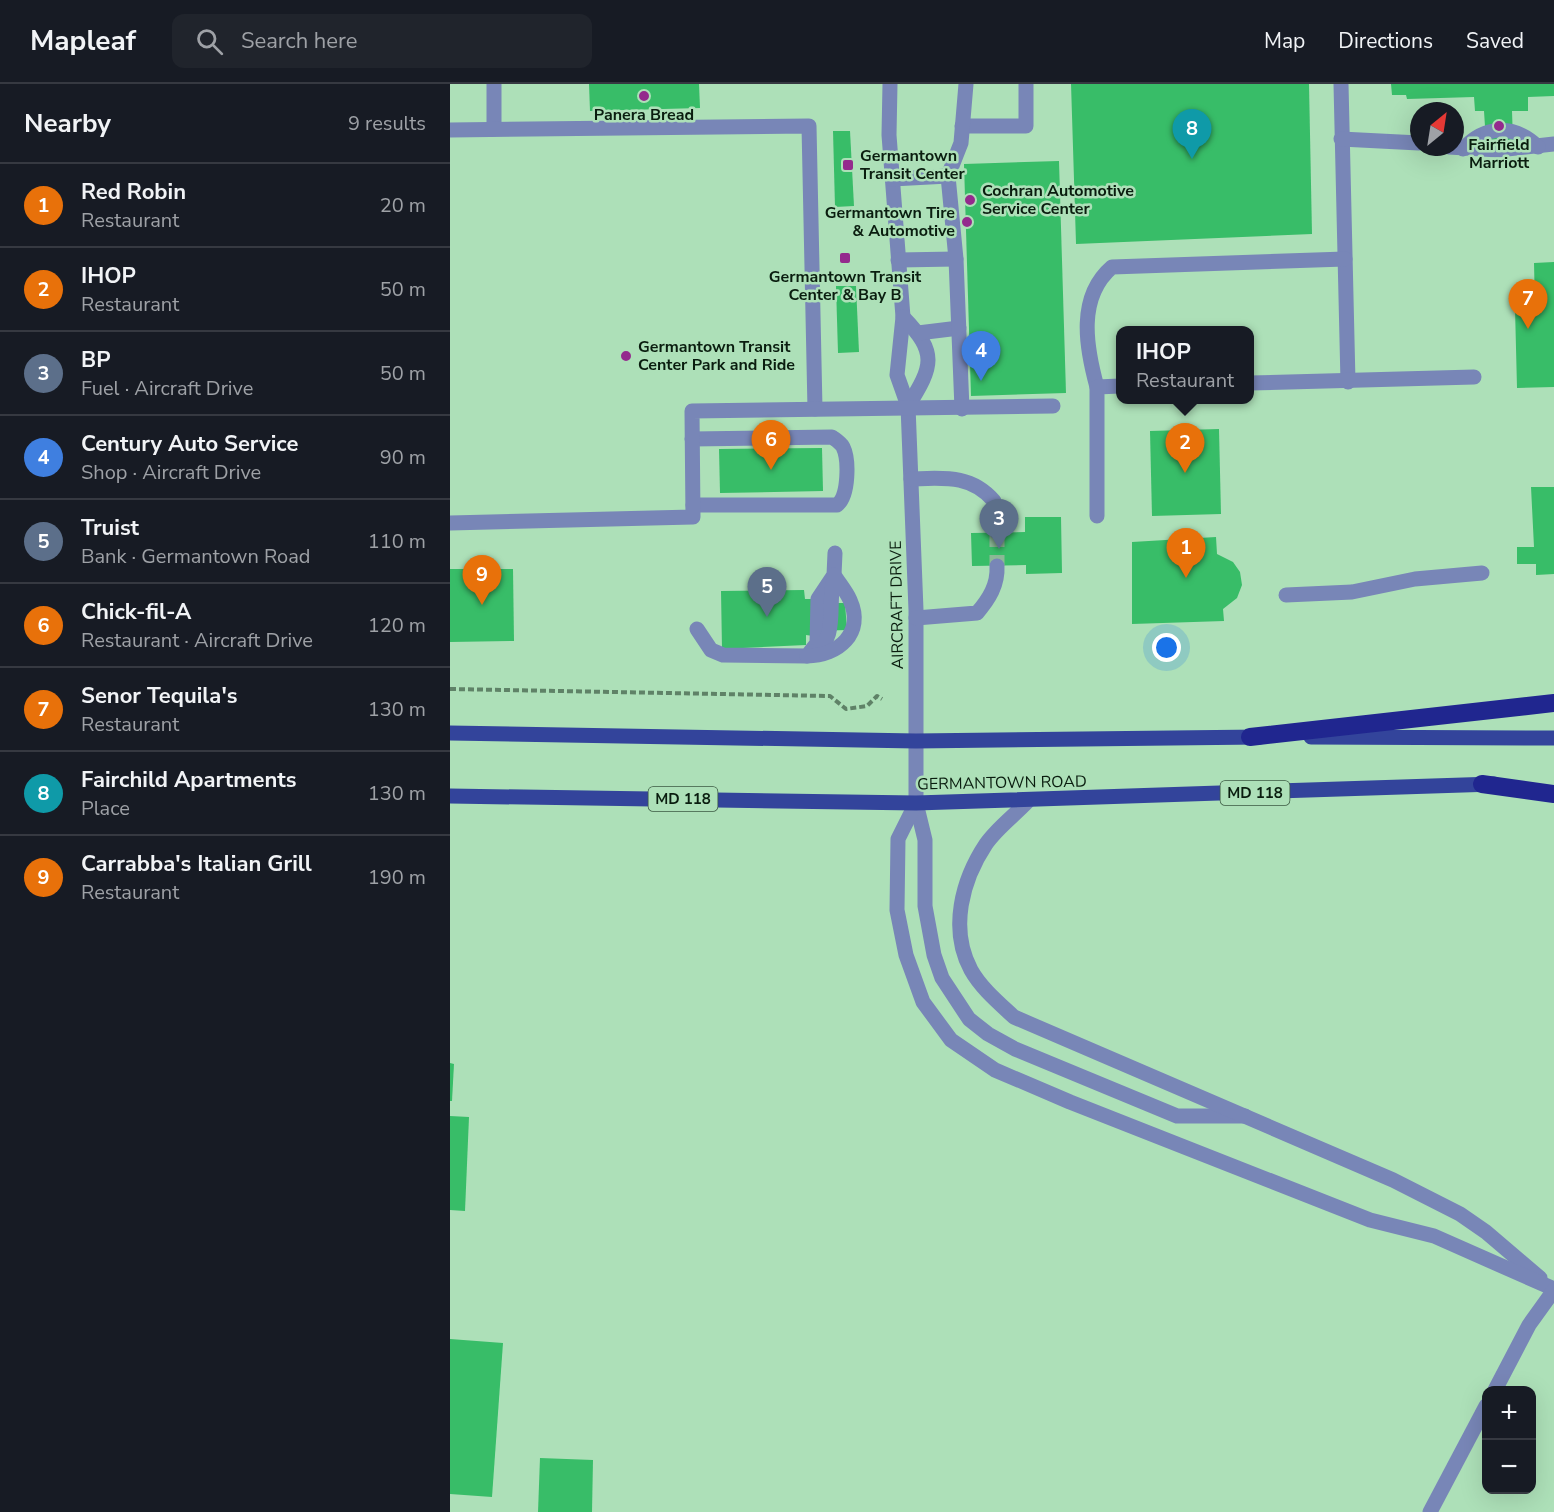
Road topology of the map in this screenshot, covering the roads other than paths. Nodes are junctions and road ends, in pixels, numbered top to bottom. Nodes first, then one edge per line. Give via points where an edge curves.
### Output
1 (494, 84) edge
2 (890, 84) edge
3 (966, 84) edge
4 (1026, 84) edge
5 (1341, 84) edge
6 (962, 126) junction
7 (494, 129) junction
8 (450, 130) edge
9 (1341, 139) junction
10 (1410, 143) edge
11 (1554, 144) edge
12 (1464, 148) edge
13 (948, 176) junction
14 (892, 179) junction
15 (956, 259) junction
16 (1345, 259) junction
17 (898, 260) junction
18 (903, 317) junction
19 (959, 328) junction
20 (918, 333) junction
21 (1474, 377) dead end
22 (1348, 382) junction
23 (1254, 383) edge
24 (1116, 386) edge
25 (1097, 387) junction
26 (908, 406) junction
27 (1053, 406) dead end
28 (815, 409) junction
29 (962, 409) junction
30 (692, 439) junction
31 (911, 479) junction
32 (693, 505) junction
33 (1097, 516) dead end
34 (450, 523) edge
35 (997, 532) tunnel mouth
36 (834, 553) dead end
37 (997, 566) tunnel mouth
38 (1482, 573) dead end
39 (834, 575) junction
40 (1286, 595) dead end
41 (916, 618) junction
42 (697, 629) dead end
43 (807, 656) junction
44 (1554, 703) edge
45 (450, 733) edge
46 (1250, 737) junction
47 (1554, 738) edge
48 (916, 741) junction
49 (1482, 784) junction
50 (1554, 784) edge
51 (1554, 794) edge
52 (450, 796) edge
53 (1028, 801) junction
54 (916, 803) junction
55 (1245, 1116) junction
56 (1554, 1290) edge
57 (1496, 1386) edge
58 (1482, 1414) edge
59 (1430, 1512) edge

1 - 7 street
2 - 14 street, AIRCRAFT DRIVE
3 - 6 street
4 - 6 street via 1026,126
5 - 9 street
6 - 13 street via 961,143
7 - 8 street
7 - 28 street via 809,126
9 - 10 street
9 - 16 street
11 - 12 street
13 - 14 street
13 - 15 street
14 - 17 street, AIRCRAFT DRIVE
15 - 17 street
15 - 19 street
16 - 22 street
16 - 25 street via 1112,267 1098,279 1088,308 1089,357
17 - 18 street, AIRCRAFT DRIVE
18 - 20 street
18 - 26 street, AIRCRAFT DRIVE via 897,375
19 - 20 street
19 - 29 street
20 - 26 street via 926,343 927,375
21 - 22 street
22 - 23 street
24 - 25 street
25 - 33 street
26 - 28 street
26 - 29 street
26 - 31 street, AIRCRAFT DRIVE
27 - 29 street
28 - 30 street via 692,411
30 - 32 street
30 - 32 street via 832,437 844,449 847,487 843,501 837,504
31 - 35 street via 955,478 970,482 994,501
31 - 41 street, AIRCRAFT DRIVE
32 - 34 street via 693,517
36 - 39 street
37 - 41 street via 998,577 977,613
38 - 40 street via 1415,579 1352,592
39 - 43 street via 818,599 817,643
39 - 43 street via 851,602 850,636 834,652
41 - 48 street, AIRCRAFT DRIVE
42 - 43 street via 711,650 723,655
44 - 46 highway
45 - 48 main road
46 - 47 main road
46 - 48 main road
48 - 54 street, AIRCRAFT DRIVE
49 - 50 main road, GERMANTOWN ROAD / MD 118
49 - 51 highway
49 - 53 main road, GERMANTOWN ROAD / MD 118
52 - 54 main road, GERMANTOWN ROAD / MD 118
53 - 54 main road, GERMANTOWN ROAD / MD 118
53 - 55 street via 987,843 966,882 960,933 970,969 991,997 1014,1017
54 - 55 street via 925,840 925,906 934,955 942,978 969,1019 1015,1049 1177,1116
54 - 55 street via 898,839 897,910 906,955 923,1002 951,1040 995,1070 1070,1102 1370,1220 1434,1236 1554,1289 1460,1214 1393,1180
56 - 57 street via 1529,1325
58 - 59 street

